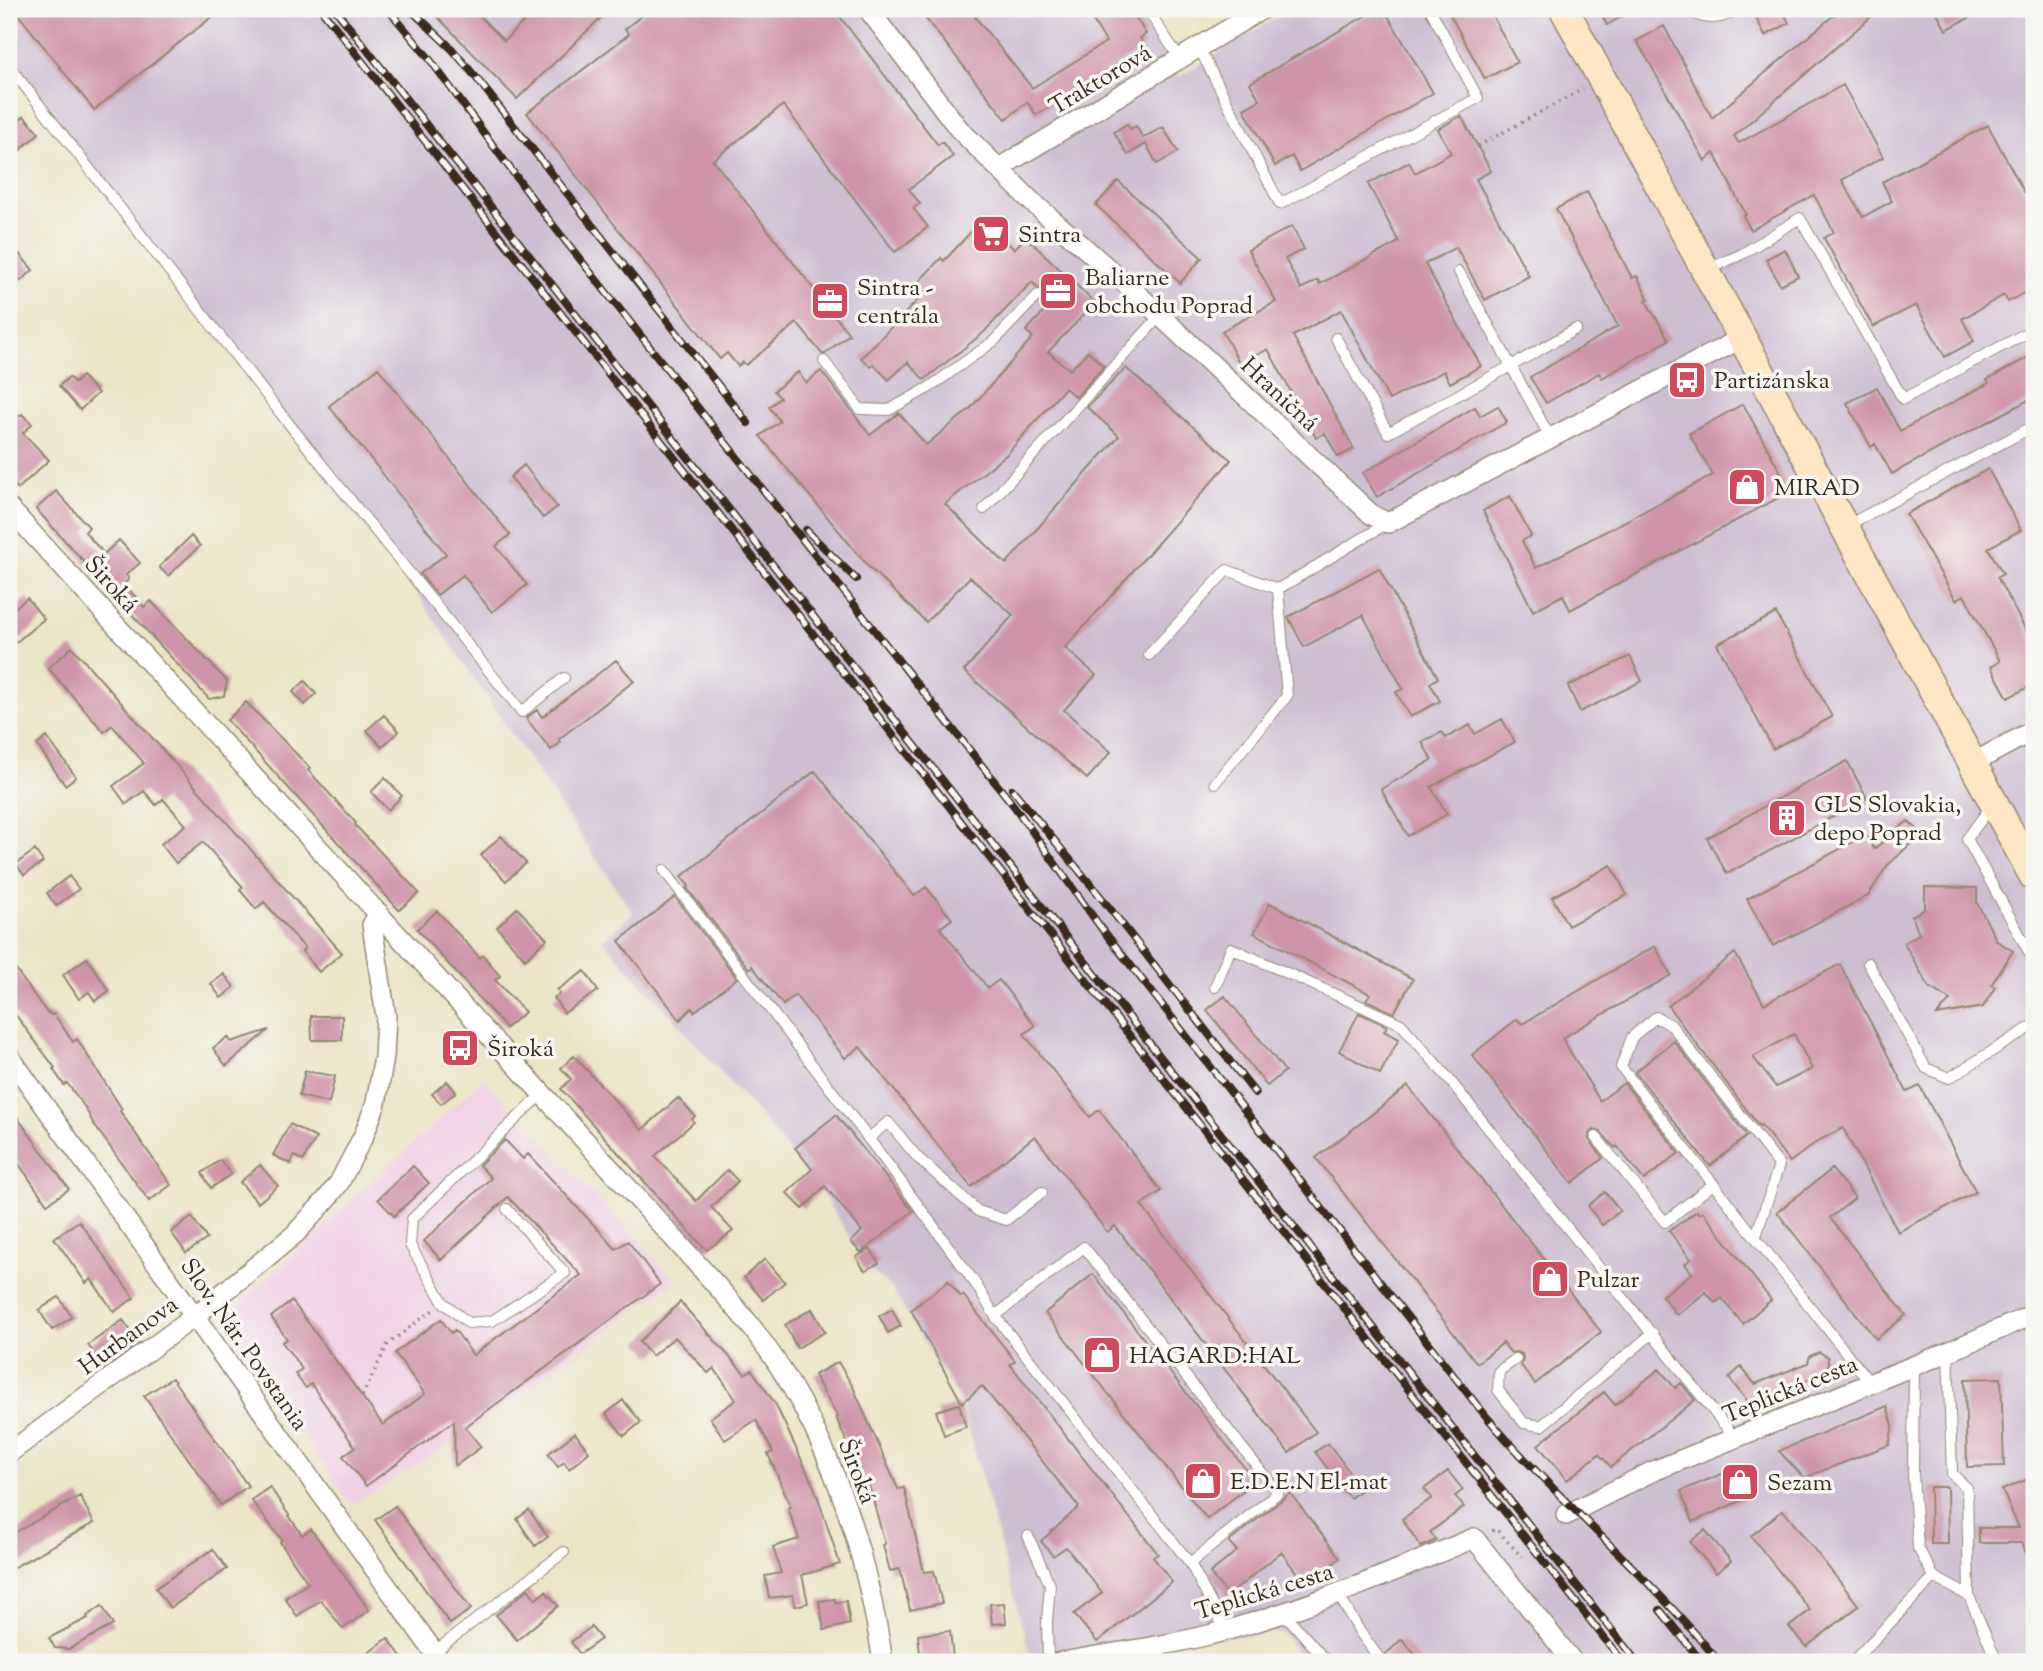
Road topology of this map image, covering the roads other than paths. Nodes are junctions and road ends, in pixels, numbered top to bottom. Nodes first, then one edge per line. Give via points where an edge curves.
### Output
1 (868, 9) edge
2 (1147, 9) edge
3 (1262, 9) edge
4 (1430, 9) edge
5 (1564, 9) edge
6 (1685, 9) edge
7 (1739, 9) edge
8 (2029, 9) edge
9 (2034, 18) edge
10 (1199, 48) junction
11 (1180, 59) junction
12 (9, 66) edge
13 (999, 168) junction
14 (1705, 271) junction
15 (1460, 272) dead end
16 (1038, 295) dead end
17 (1159, 317) junction
18 (1576, 329) dead end
19 (2034, 329) edge
20 (1336, 338) dead end
21 (1742, 338) junction
22 (824, 361) dead end
23 (1511, 366) junction
24 (2034, 426) edge
25 (1550, 437) junction
26 (9, 508) edge
27 (984, 509) dead end
28 (1388, 523) junction
29 (1845, 526) junction
30 (1278, 589) junction
31 (1149, 655) dead end
32 (564, 678) dead end
33 (2034, 730) edge
34 (1971, 764) junction
35 (1215, 783) dead end
36 (1993, 803) junction
37 (664, 870) dead end
38 (2034, 877) edge
39 (379, 913) junction
40 (2034, 961) edge
41 (1868, 962) dead end
42 (1215, 987) dead end
43 (2034, 1025) edge
44 (9, 1056) edge
45 (542, 1094) junction
46 (1596, 1137) dead end
47 (868, 1139) junction
48 (1713, 1184) junction
49 (1042, 1192) dead end
50 (507, 1209) dead end
51 (1756, 1236) junction
52 (2034, 1314) edge
53 (195, 1316) junction
54 (995, 1316) junction
55 (1653, 1333) junction
56 (1948, 1352) junction
57 (1516, 1359) dead end
58 (1914, 1366) junction
59 (1871, 1382) junction
60 (1734, 1437) junction
61 (9, 1453) edge
62 (1566, 1515) dead end
63 (1028, 1536) dead end
64 (564, 1552) dead end
65 (1190, 1563) junction
66 (1934, 1577) junction
67 (1338, 1594) junction
68 (1969, 1596) junction
69 (1284, 1613) junction
70 (1226, 1630) junction
71 (437, 1657) edge
72 (1052, 1659) edge
73 (883, 1662) edge
74 (1327, 1662) edge
75 (1382, 1662) edge
76 (1573, 1662) edge
77 (1863, 1662) edge
78 (1997, 1662) edge

1 - 13 street, Hraničná via 959,129
2 - 11 lane
3 - 10 street, Traktorová
4 - 10 lane via 1478,98 1280,204
5 - 14 street
6 - 7 lane via 1707,20
8 - 9 lane
10 - 11 street, Traktorová
11 - 13 street, Traktorová
12 - 32 lane via 522,712
13 - 17 street, Hraničná
14 - 19 lane via 1800,218 1903,399
14 - 21 street
15 - 23 lane
16 - 22 lane via 994,341 889,410 860,409
17 - 27 lane
17 - 28 street, Hraničná via 1372,515
18 - 23 lane
20 - 23 lane via 1388,433
21 - 25 street
21 - 29 street
23 - 25 lane
24 - 29 lane
25 - 28 street
26 - 39 street, Široká
28 - 30 lane
29 - 34 street
30 - 31 lane via 1227,570
30 - 35 lane via 1287,696
33 - 34 street
34 - 36 street
36 - 38 street
36 - 40 lane via 1968,839
37 - 47 lane
39 - 45 street, Široká
39 - 53 street, Hurbanova via 372,925 386,1017 384,1057 365,1135 339,1183 312,1217
41 - 43 lane via 1926,1068 1948,1078
42 - 55 lane via 1231,948 1401,1024
44 - 53 street, Slov. Nár. Povstania
45 - 50 lane via 412,1219 410,1245 443,1302 468,1323 492,1321 565,1273
45 - 73 street, Široká via 726,1297 781,1369 808,1415 846,1507
46 - 48 lane via 1665,1222
47 - 49 lane via 888,1122 918,1158 978,1211 1006,1220
47 - 54 lane
48 - 51 lane
48 - 51 lane via 1621,1066 1632,1037 1657,1017 1671,1025 1779,1165
51 - 59 lane
52 - 56 street, Teplická cesta
53 - 61 street, Hurbanova
53 - 71 street, Slov. Nár. Povstania
54 - 65 lane
54 - 65 lane via 1084,1247 1101,1268 1278,1493
55 - 57 lane via 1541,1426 1524,1423 1498,1390 1499,1371
55 - 60 lane
56 - 58 street, Teplická cesta
56 - 68 lane via 1952,1474 1967,1488
58 - 59 street, Teplická cesta
58 - 66 lane via 1917,1548
59 - 60 street, Teplická cesta
60 - 62 street, Teplická cesta
63 - 72 lane via 1050,1585
64 - 71 lane
65 - 70 lane
66 - 68 lane
66 - 77 lane via 1859,1656
67 - 69 street, Teplická cesta
67 - 75 lane
67 - 76 street, Teplická cesta via 1474,1538
68 - 78 lane
69 - 70 street, Teplická cesta
69 - 74 lane
70 - 72 street, Teplická cesta via 1164,1645

